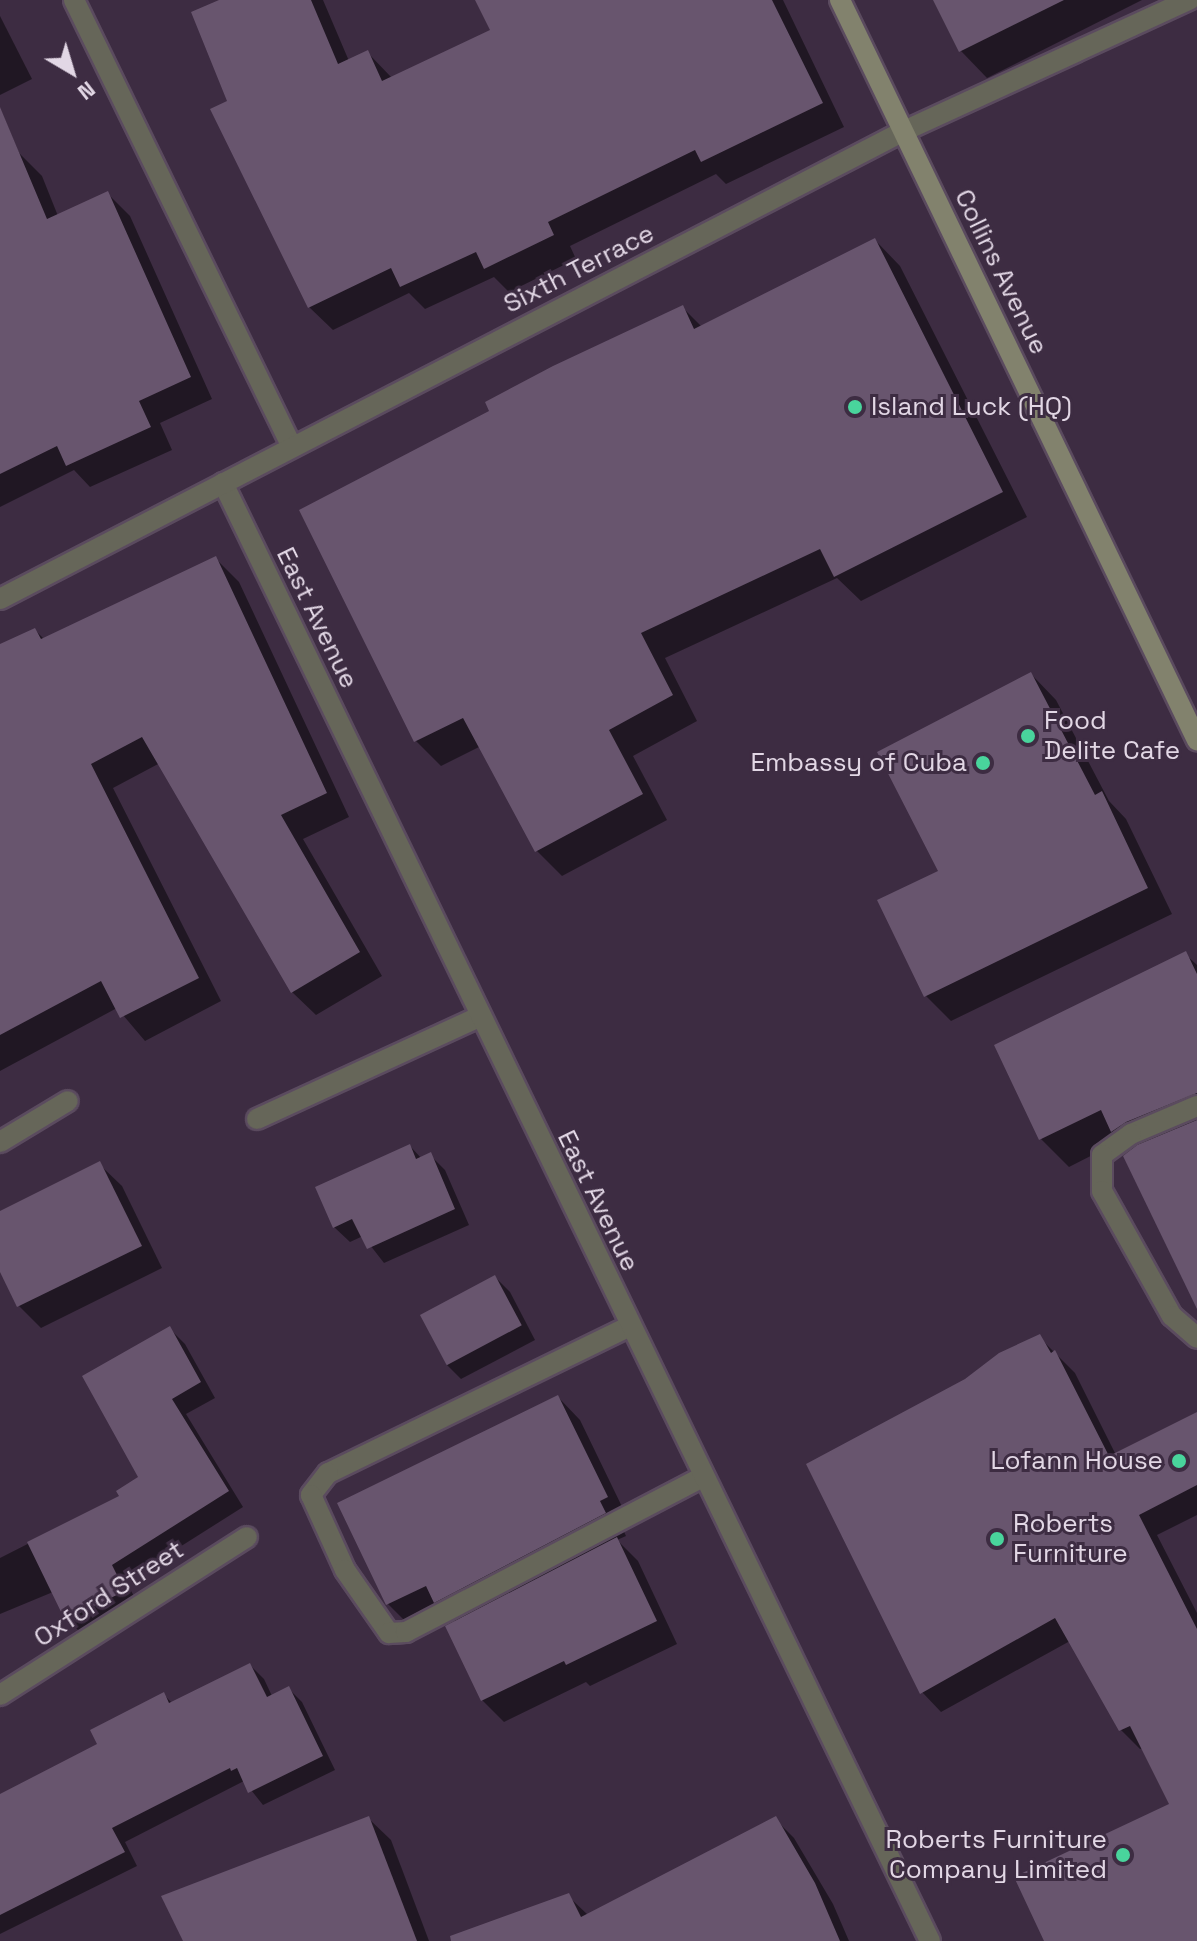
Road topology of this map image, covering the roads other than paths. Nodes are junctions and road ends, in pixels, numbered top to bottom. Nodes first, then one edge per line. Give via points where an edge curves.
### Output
1 (74, 0) edge
2 (840, 0) edge
3 (1189, 0) edge
4 (904, 131) junction
5 (292, 446) junction
6 (223, 483) junction
7 (0, 599) edge
8 (1197, 740) edge
9 (479, 1017) junction
10 (68, 1101) dead end
11 (1197, 1106) edge
12 (257, 1119) dead end
13 (0, 1142) edge
14 (630, 1326) junction
15 (1197, 1338) edge
16 (703, 1477) junction
17 (247, 1537) dead end
18 (0, 1695) edge
19 (930, 1941) edge

1 - 5 street
2 - 4 street, Collins Avenue
3 - 4 street, Sixth Terrace
4 - 5 street, Sixth Terrace
4 - 8 street, Collins Avenue
5 - 6 street, Sixth Terrace
6 - 7 street, Sixth Terrace
6 - 9 street, East Avenue
9 - 12 street
9 - 14 street, East Avenue
10 - 13 street
11 - 15 street via 1131,1134 1102,1155 1102,1191 1172,1316
14 - 16 street, East Avenue
14 - 16 street via 328,1473 311,1495 345,1570 389,1633 406,1632
16 - 19 street, East Avenue
17 - 18 street, Oxford Street

